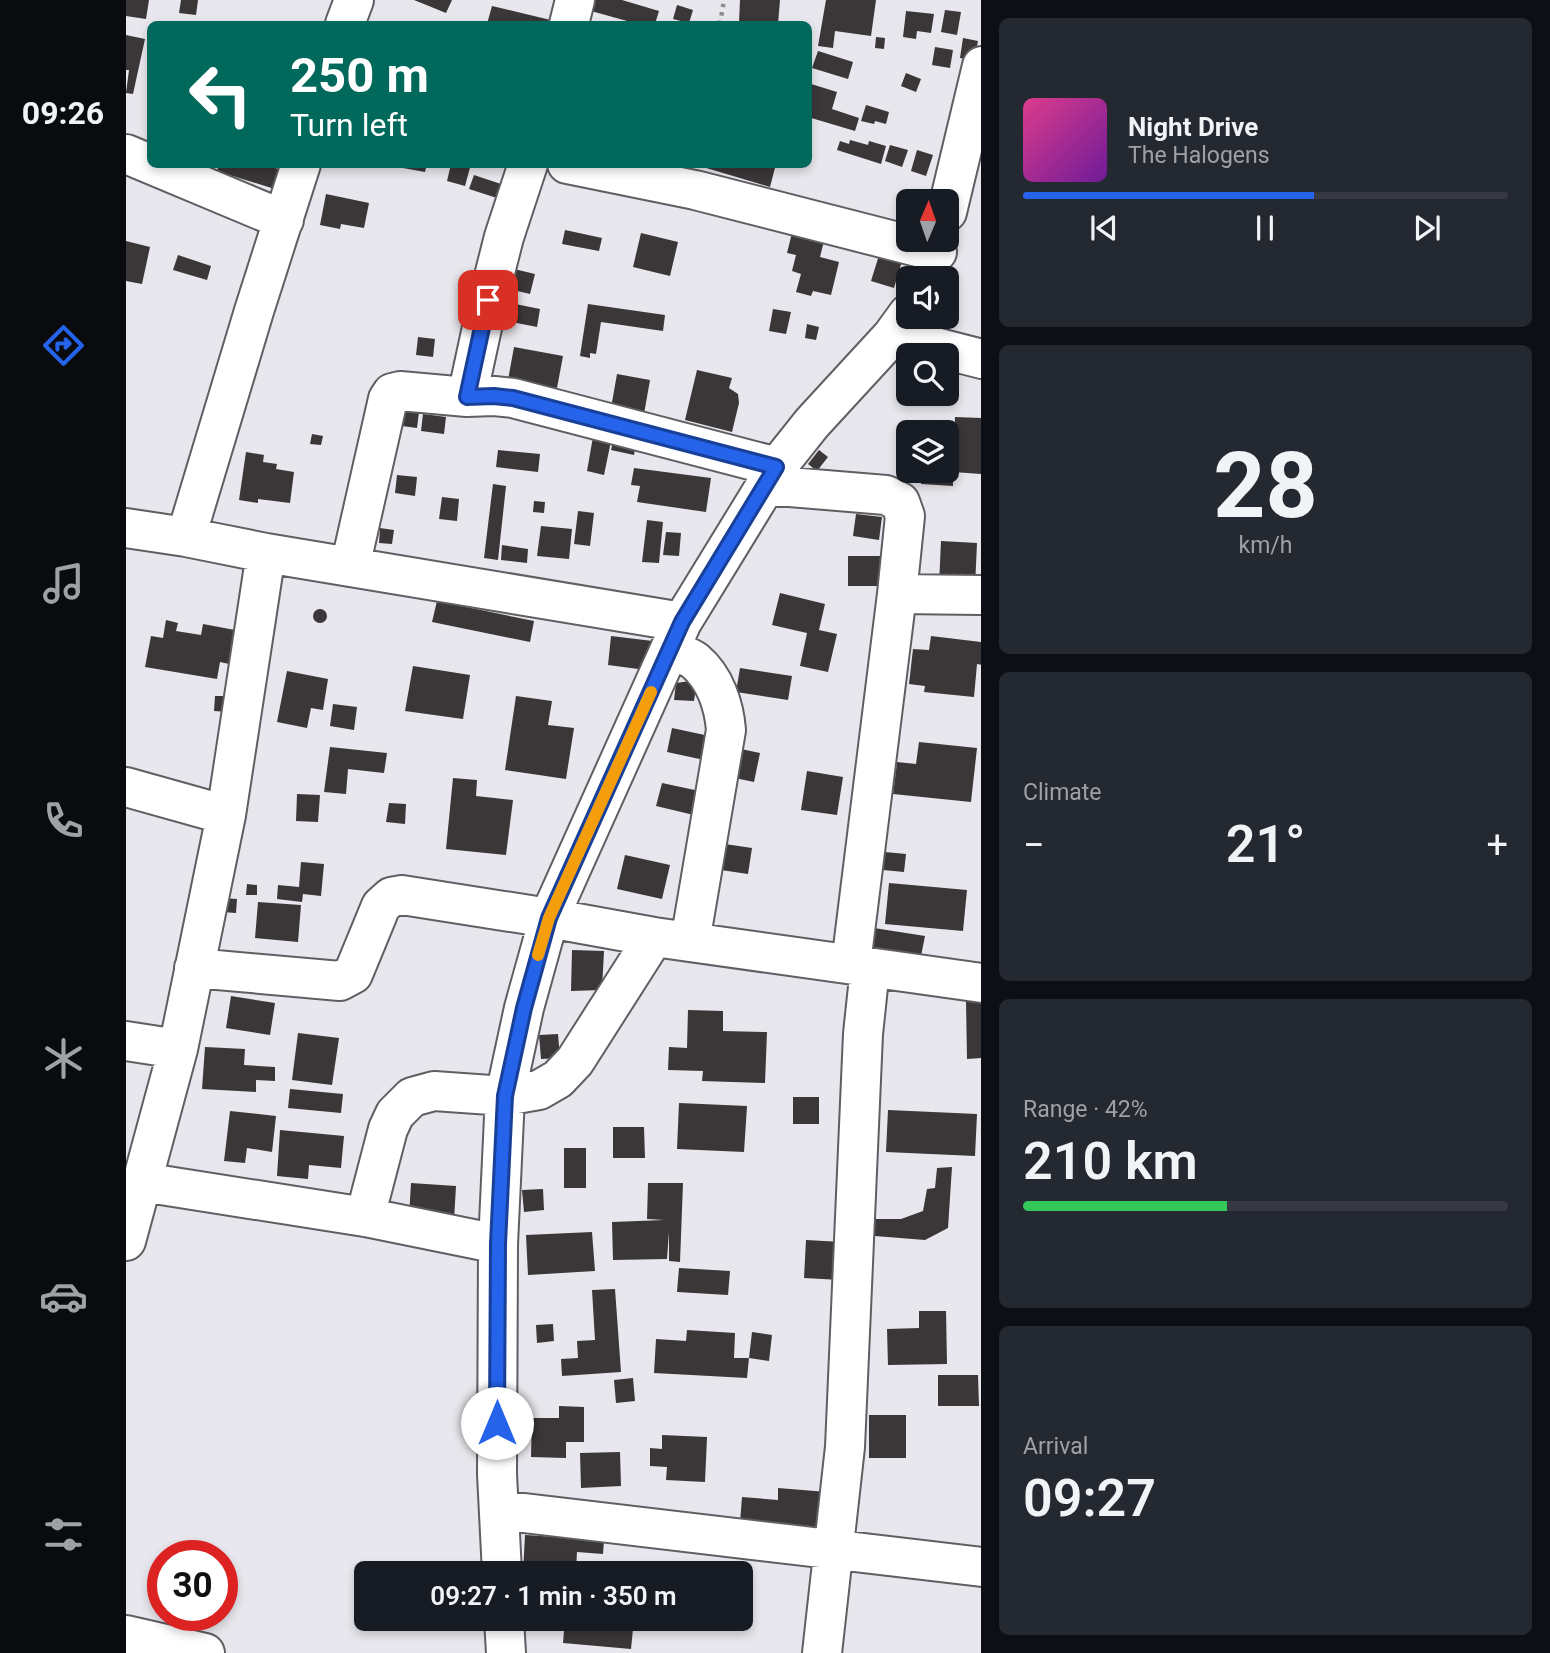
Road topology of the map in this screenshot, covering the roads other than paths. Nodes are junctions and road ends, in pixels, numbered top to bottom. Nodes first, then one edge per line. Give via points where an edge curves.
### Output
1 (354, 0) edge
2 (575, 0) edge
3 (346, 21) edge
4 (570, 21) edge
5 (981, 66) edge
6 (126, 154) edge
7 (147, 163) edge
8 (160, 168) edge
9 (300, 168) edge
10 (527, 168) edge
11 (587, 168) edge
12 (952, 189) edge
13 (284, 220) junction
14 (935, 257) edge
15 (896, 329) edge
16 (910, 329) edge
17 (981, 359) edge
18 (467, 397) junction
19 (771, 476) junction
20 (126, 528) edge
21 (186, 537) junction
22 (267, 553) junction
23 (350, 567) junction
24 (897, 594) junction
25 (981, 595) edge
26 (676, 636) junction
27 (126, 787) edge
28 (226, 815) junction
29 (549, 918) junction
30 (672, 939) junction
31 (861, 966) junction
32 (194, 968) junction
33 (981, 983) edge
34 (126, 1041) edge
35 (178, 1049) junction
36 (505, 1096) junction
37 (142, 1182) junction
38 (365, 1217) junction
39 (126, 1241) edge
40 (498, 1244) junction
41 (499, 1510) junction
42 (833, 1550) junction
43 (501, 1561) edge
44 (981, 1567) edge
45 (505, 1631) edge
46 (126, 1635) edge
47 (205, 1653) edge
48 (506, 1653) edge
49 (822, 1653) edge

1 - 3 street
2 - 4 street
5 - 12 street
6 - 7 street
8 - 13 street
9 - 13 street
10 - 18 street via 504,237
11 - 14 street via 695,190
13 - 21 street
15 - 19 street
16 - 17 street
18 - 19 street via 513,398
18 - 23 street via 392,393
19 - 24 street via 886,495 900,502 905,516
19 - 26 street
20 - 21 street
21 - 22 street
22 - 23 street
22 - 28 street
23 - 26 street
24 - 25 street
24 - 31 street
26 - 29 street
26 - 30 street via 717,691 726,730
27 - 28 street
28 - 32 street
29 - 30 street
29 - 32 street via 402,895 381,906 354,974 340,981
29 - 36 street
30 - 31 street
30 - 36 street via 558,1079 539,1090
31 - 33 street
31 - 42 street via 863,1034 845,1447
32 - 35 street
34 - 35 street
35 - 37 street
36 - 38 street via 435,1091 412,1097 388,1129
36 - 40 street
37 - 38 street
37 - 39 street
38 - 40 street
40 - 41 street
41 - 42 street
41 - 43 street
42 - 44 street
42 - 49 street
45 - 48 street
46 - 47 street

